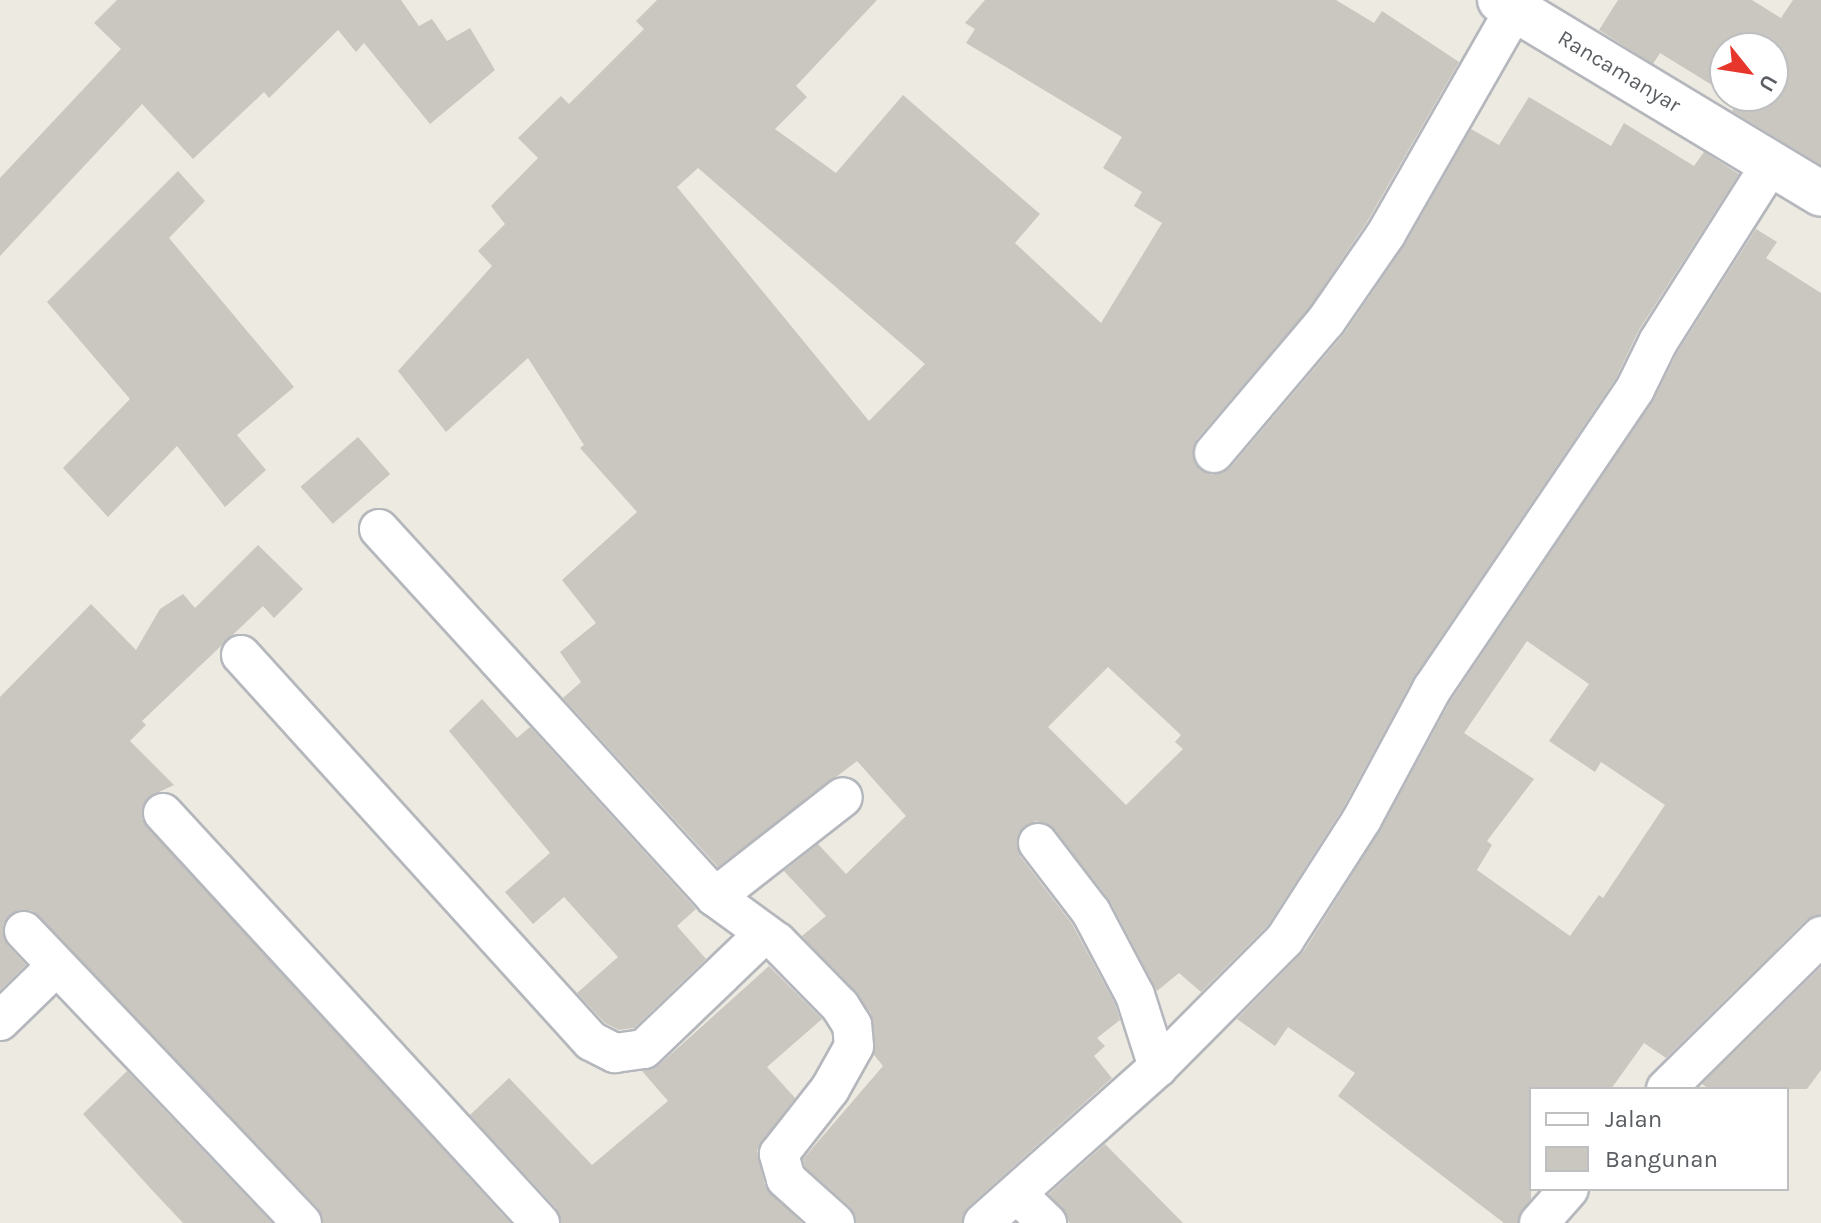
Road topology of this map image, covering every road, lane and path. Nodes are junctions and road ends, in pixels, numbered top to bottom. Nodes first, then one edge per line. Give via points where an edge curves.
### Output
1 (1507, 4) edge
2 (1771, 164) junction
3 (1821, 194) edge
4 (1214, 453) dead end
5 (379, 529) dead end
6 (241, 655) dead end
7 (843, 797) dead end
8 (163, 813) dead end
9 (1038, 843) dead end
10 (715, 897) junction
11 (24, 931) dead end
12 (764, 934) junction
13 (1821, 936) edge
14 (43, 979) dead end
15 (0, 1021) edge
16 (1158, 1067) junction
17 (1668, 1087) edge
18 (1567, 1191) edge
19 (1017, 1194) junction
20 (302, 1223) edge
21 (540, 1223) edge
22 (835, 1223) edge
23 (983, 1223) edge
24 (1047, 1223) edge
25 (1539, 1223) edge

1 - 2 street, Rancamanyar
1 - 4 street via 1369,259 1326,321
2 - 3 street, Rancamanyar
2 - 16 street via 1658,342 1635,389 1432,689 1362,819 1285,939
5 - 10 street
6 - 12 street via 591,1041 615,1053 644,1049
7 - 10 street
8 - 21 street
9 - 16 street via 1091,912 1135,995
10 - 12 street
11 - 20 street
12 - 22 street via 814,977 852,1025 854,1046 848,1057 779,1154 786,1179
13 - 17 street
14 - 15 street
16 - 19 street
18 - 25 street
19 - 23 street
19 - 24 street

